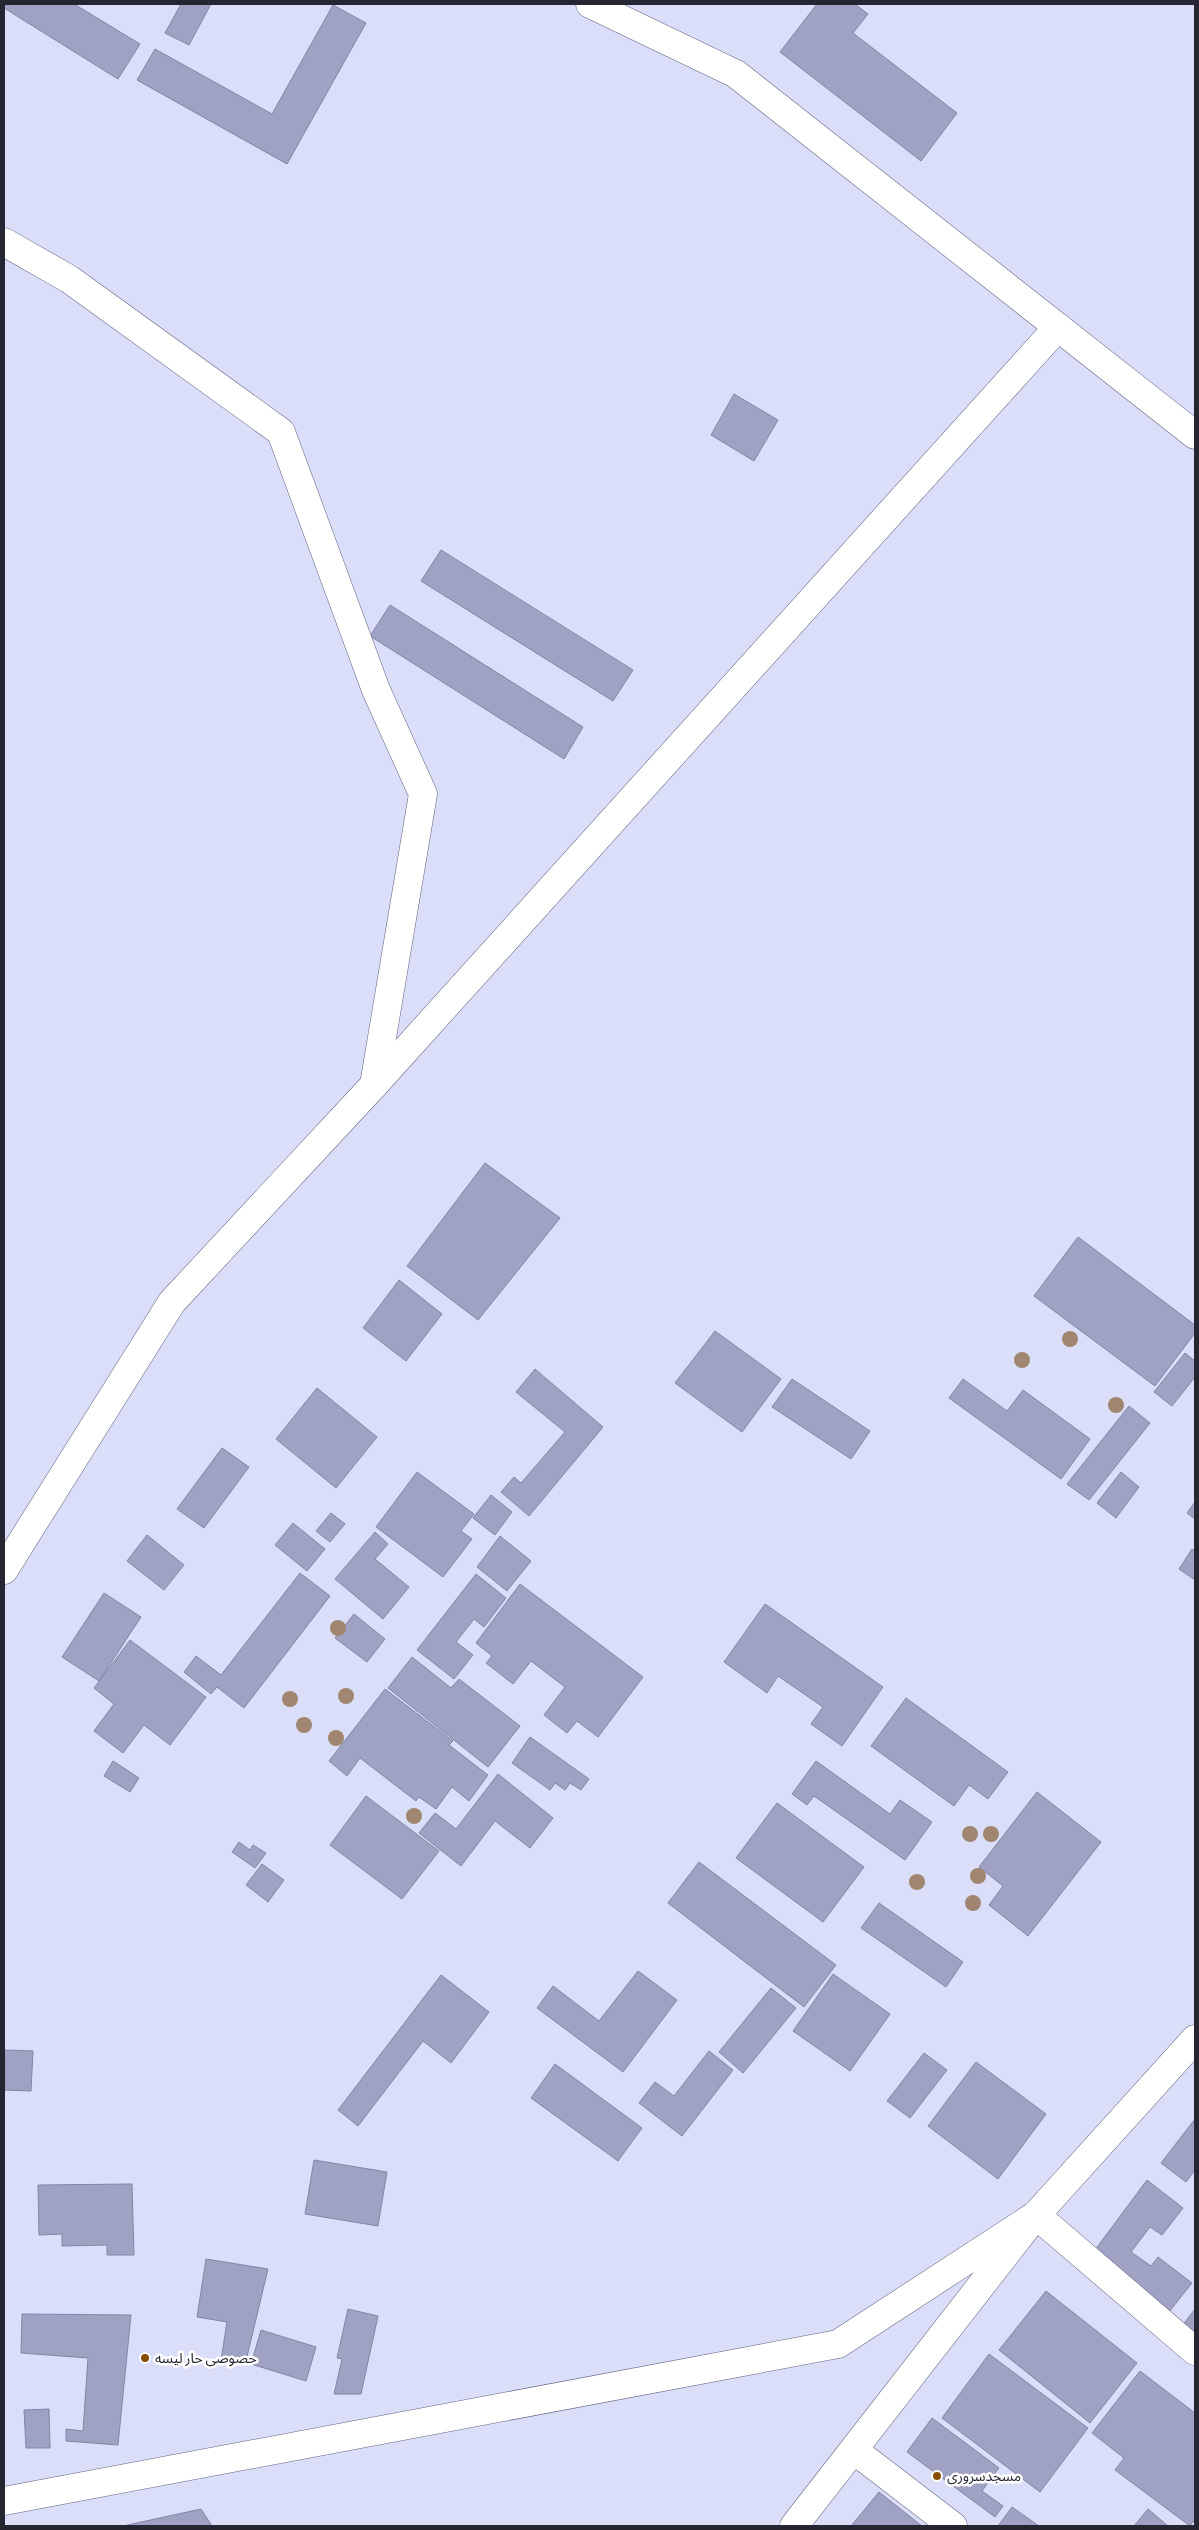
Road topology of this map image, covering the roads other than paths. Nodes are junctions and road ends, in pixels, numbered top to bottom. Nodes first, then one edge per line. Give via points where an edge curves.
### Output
1 (590, 4) edge
2 (4, 242) edge
3 (1058, 326) junction
4 (1195, 435) edge
5 (374, 1085) junction
6 (4, 1570) edge
7 (1195, 2039) edge
8 (1036, 2215) junction
9 (1195, 2351) edge
10 (855, 2450) junction
11 (4, 2501) edge
12 (794, 2526) edge
13 (953, 2526) edge

1 - 3 street via 736,74
2 - 5 street via 69,279 281,432 376,690 423,794
3 - 4 street
3 - 5 street
5 - 6 street via 172,1302
7 - 8 street
8 - 9 street
8 - 10 street
8 - 11 street via 838,2344
10 - 12 street
10 - 13 street

